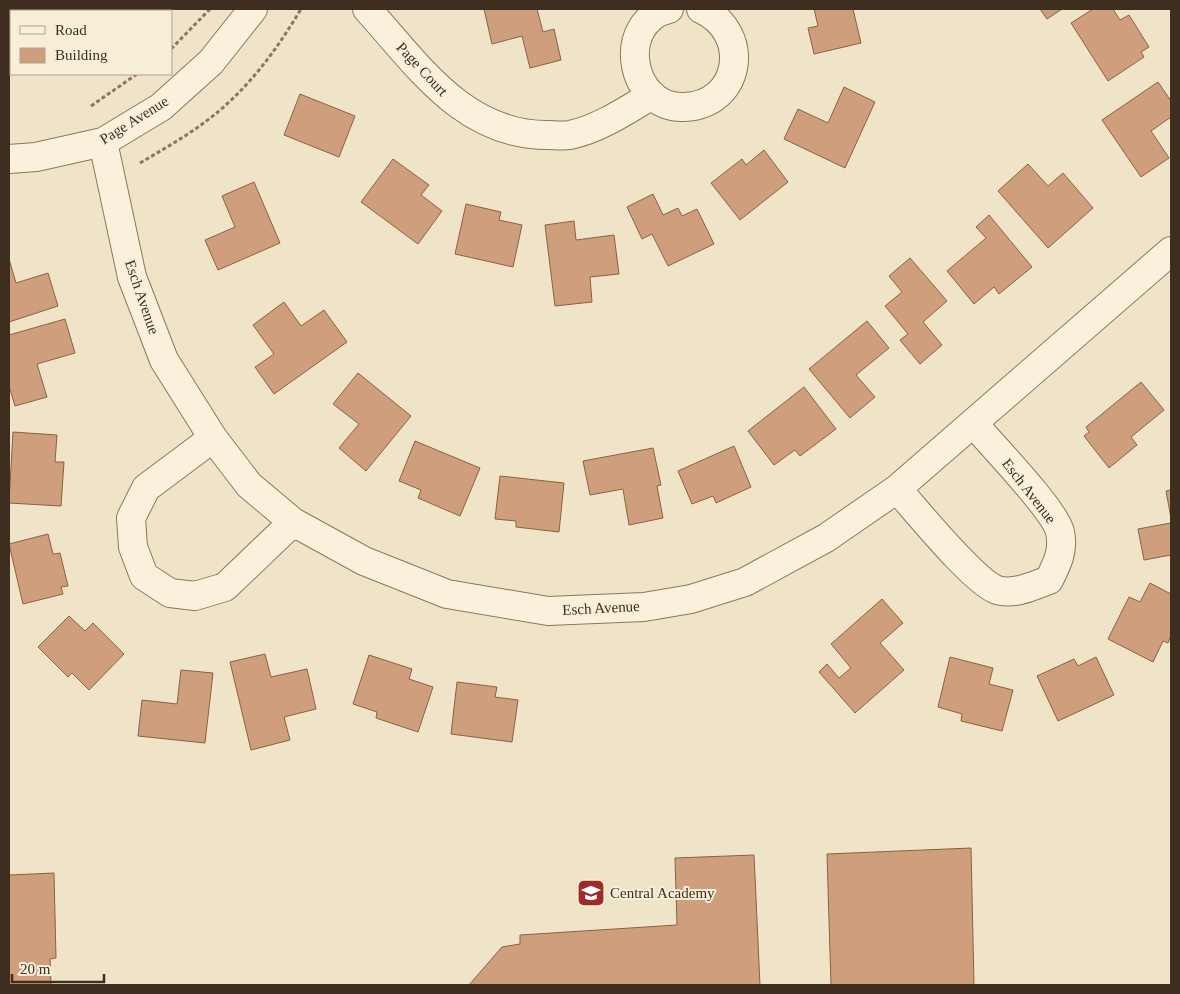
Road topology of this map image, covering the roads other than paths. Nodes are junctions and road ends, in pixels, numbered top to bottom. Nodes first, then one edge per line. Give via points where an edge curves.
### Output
1 (253, 9) edge
2 (367, 9) edge
3 (668, 9) edge
4 (701, 9) edge
5 (652, 95) junction
6 (103, 142) junction
7 (9, 159) edge
8 (1171, 251) edge
9 (973, 423) junction
10 (213, 438) junction
11 (897, 489) junction
12 (293, 522) junction

1 - 6 street, Page Avenue via 211,62 161,107
2 - 5 street, Page Court via 444,95 471,114 498,127 530,135 570,135 611,120
3 - 5 street via 649,20 639,33 634,50 634,67
4 - 5 street via 724,25 732,40 735,56 725,87 698,105 682,107 666,104
6 - 7 street, Page Avenue
6 - 10 street, Esch Avenue via 132,277 164,360
8 - 9 street, Esch Avenue
9 - 11 street, Esch Avenue
9 - 11 street, Esch Avenue via 1050,512 1060,531 1061,556 1049,580 1024,590 998,590 976,576
10 - 12 street, Esch Avenue via 250,485
10 - 12 street via 146,488 131,518 133,546 144,576 170,593 196,596 225,588
11 - 12 street, Esch Avenue via 826,538 745,582 644,607 548,611 447,594 364,562

